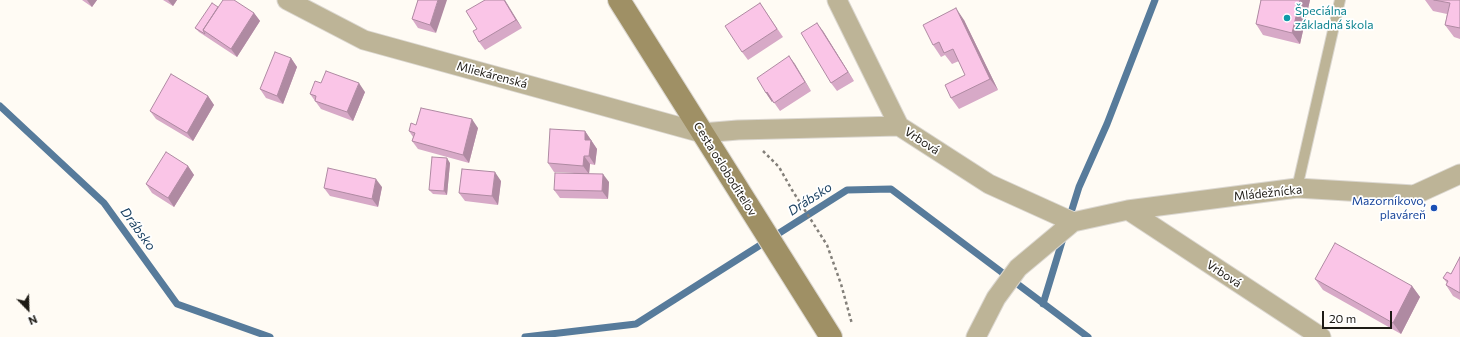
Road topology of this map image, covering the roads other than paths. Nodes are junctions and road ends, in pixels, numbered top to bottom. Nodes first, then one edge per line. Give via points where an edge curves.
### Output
1 (287, 0) edge
2 (619, 0) edge
3 (837, 0) edge
4 (1340, 0) edge
5 (899, 126) junction
6 (702, 133) junction
7 (1460, 174) edge
8 (1297, 188) junction
9 (1128, 210) junction
10 (1073, 222) junction
11 (831, 337) edge
12 (976, 337) edge
13 (1321, 337) edge

1 - 6 street, Mliekárenská via 364,40
2 - 6 main road, Cesta osloboditeľov
3 - 5 street, Vrbová
4 - 8 lane
5 - 6 street, Vrbová
5 - 10 street, Vrbová via 989,184
6 - 11 main road, Cesta osloboditeľov
7 - 8 street, Mládežnícka via 1414,195
8 - 9 street, Mládežnícka
9 - 10 street, Mládežnícka
9 - 13 street, Vrbová
10 - 12 street via 1018,268 996,298

